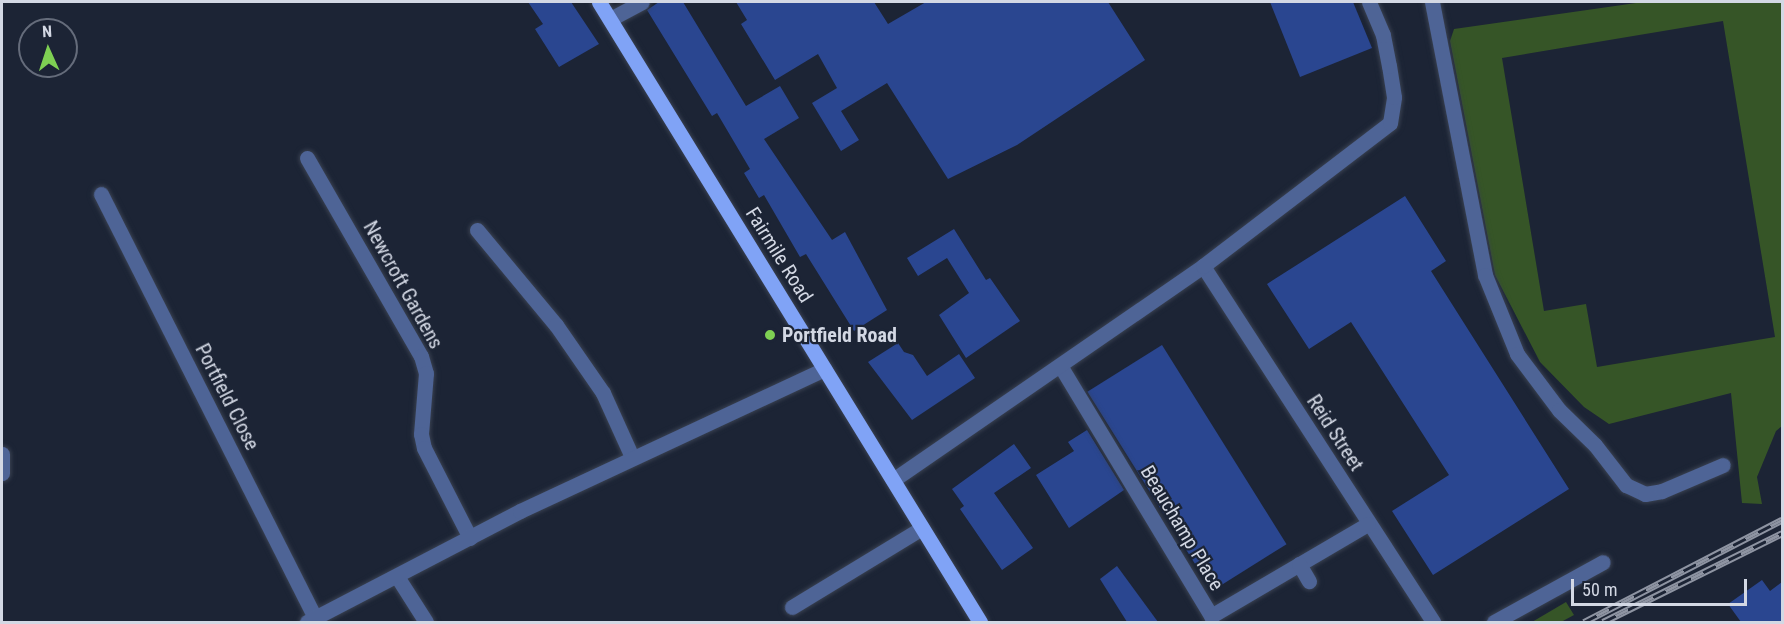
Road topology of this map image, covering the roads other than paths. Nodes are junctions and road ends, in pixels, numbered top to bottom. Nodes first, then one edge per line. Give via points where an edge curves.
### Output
1 (599, 2) edge
2 (642, 2) edge
3 (1369, 2) edge
4 (1432, 2) edge
5 (610, 19) junction
6 (307, 158) dead end
7 (101, 194) dead end
8 (477, 230) dead end
9 (1203, 266) junction
10 (1061, 367) junction
11 (825, 369) junction
12 (2, 454) edge
13 (632, 457) junction
14 (1723, 465) dead end
15 (2, 473) edge
16 (893, 480) junction
17 (1368, 524) junction
18 (922, 528) junction
19 (470, 538) junction
20 (1603, 562) dead end
21 (1299, 564) junction
22 (398, 578) junction
23 (1309, 581) dead end
24 (792, 607) dead end
25 (311, 621) edge
26 (426, 622) edge
27 (980, 622) edge
28 (1433, 622) edge
29 (1494, 622) edge

1 - 5 main road, Fairmile Road
2 - 5 street
3 - 9 street via 1383,35 1394,96 1390,123
4 - 14 street via 1485,275 1517,354 1559,410 1595,445 1626,484 1645,494 1662,491
5 - 11 main road, Fairmile Road
6 - 19 street, Newcroft Gardens via 421,356 426,373 421,434 424,448
7 - 25 street, Portfield Close
8 - 13 street via 556,325 603,393
9 - 10 street
9 - 17 street, Reid Street
10 - 16 street
10 - 21 street, Beauchamp Place via 1211,616
11 - 13 street
11 - 16 main road, Fairmile Road
12 - 15 street
13 - 19 street
16 - 18 main road, Fairmile Road
17 - 21 street, Beauchamp Place
17 - 28 street, Reid Street
18 - 24 street
18 - 27 main road, Fairmile Road
19 - 22 street
20 - 29 street
21 - 23 street
22 - 25 street
22 - 26 street

